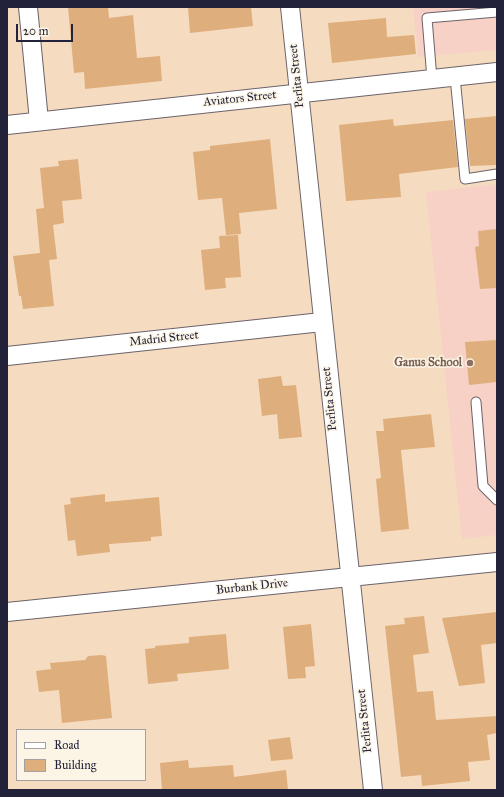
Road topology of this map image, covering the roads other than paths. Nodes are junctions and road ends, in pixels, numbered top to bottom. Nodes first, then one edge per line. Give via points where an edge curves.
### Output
1 (28, 7) edge
2 (290, 7) edge
3 (497, 12) edge
4 (497, 72) edge
5 (455, 77) junction
6 (432, 79) junction
7 (299, 92) junction
8 (39, 121) junction
9 (7, 125) edge
10 (497, 174) edge
11 (322, 322) junction
12 (7, 356) edge
13 (476, 402) dead end
14 (497, 500) edge
15 (497, 562) edge
16 (350, 578) junction
17 (7, 612) edge
18 (373, 790) edge

1 - 8 street
2 - 7 street, Perlita Street
3 - 6 lane via 427,18
4 - 5 street, Aviators Street
5 - 6 street, Aviators Street
5 - 10 lane via 465,178
6 - 7 street, Aviators Street
7 - 8 street, Aviators Street
7 - 11 street, Perlita Street
8 - 9 street, Aviators Street
11 - 12 street, Madrid Street
11 - 16 street, Perlita Street
13 - 14 lane via 483,486
15 - 16 street, Burbank Drive
16 - 17 street, Burbank Drive
16 - 18 street, Perlita Street

